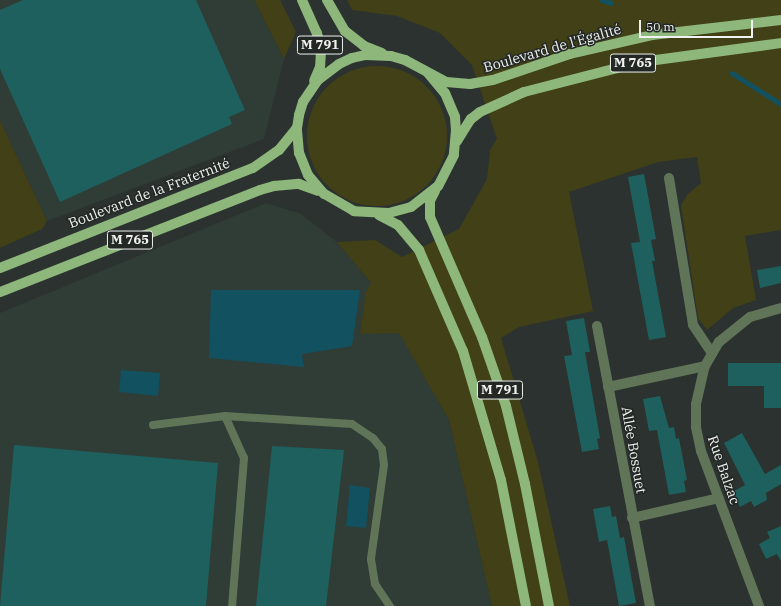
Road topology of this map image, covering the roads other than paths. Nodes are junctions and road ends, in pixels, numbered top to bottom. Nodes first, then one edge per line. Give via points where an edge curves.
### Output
1 (302, 0) edge
2 (327, 0) edge
3 (781, 20) edge
4 (781, 43) edge
5 (392, 56) junction
6 (428, 73) junction
7 (310, 90) junction
8 (297, 128) junction
9 (456, 144) junction
10 (669, 178) dead end
11 (438, 186) junction
12 (324, 194) junction
13 (377, 214) junction
14 (0, 268) edge
15 (0, 292) edge
16 (781, 308) edge
17 (597, 326) dead end
18 (712, 353) junction
19 (705, 366) junction
20 (608, 387) junction
21 (225, 416) junction
22 (153, 425) dead end
23 (719, 498) junction
24 (632, 518) junction
25 (232, 606) edge
26 (390, 606) edge
27 (526, 606) edge
28 (549, 606) edge
29 (650, 606) edge
30 (759, 606) edge

1 - 7 main road, M 791 via 321,50 320,67
2 - 5 main road, M 791 via 345,31 364,46
3 - 6 main road, Boulevard de l'Égalité / M 765 via 652,35 570,54 480,83 456,84
4 - 9 main road, Boulevard de l'Égalité / M 765 via 641,62 524,92 480,112 471,119
5 - 6 main road, Boulevard de l'Égalité
5 - 7 main road, Boulevard de l'Égalité via 352,58 328,71
6 - 9 main road, Boulevard de l'Égalité via 437,82 451,105 455,117
7 - 8 main road, Boulevard de l'Égalité via 303,102
8 - 12 main road, Boulevard de l'Égalité via 303,164
8 - 14 main road, Boulevard de la Fraternité / M 765 via 280,150 253,168
9 - 11 main road, Boulevard de l'Égalité via 450,166
10 - 18 street via 693,326
11 - 13 main road, Boulevard de l'Égalité via 411,207
11 - 28 main road, M 791 via 430,201 430,217 482,337 506,406 525,484
12 - 13 main road, Boulevard de l'Égalité via 354,211
12 - 15 main road, M 765 via 299,184 274,186
13 - 27 main road, M 791 via 398,225 419,250 463,351 501,480
16 - 18 street, Rue Balzac via 764,311 738,324 719,342
17 - 20 street, Allée Bossuet
18 - 19 street, Rue Balzac
19 - 20 street
19 - 23 street, Rue Balzac via 697,392 696,426 701,451
20 - 24 street, Allée Bossuet
21 - 22 lane
21 - 25 lane via 244,458
21 - 26 lane via 352,424 373,438 382,449 384,464 371,559 375,584
23 - 24 street
23 - 30 street, Rue Balzac
24 - 29 street, Allée Bossuet

